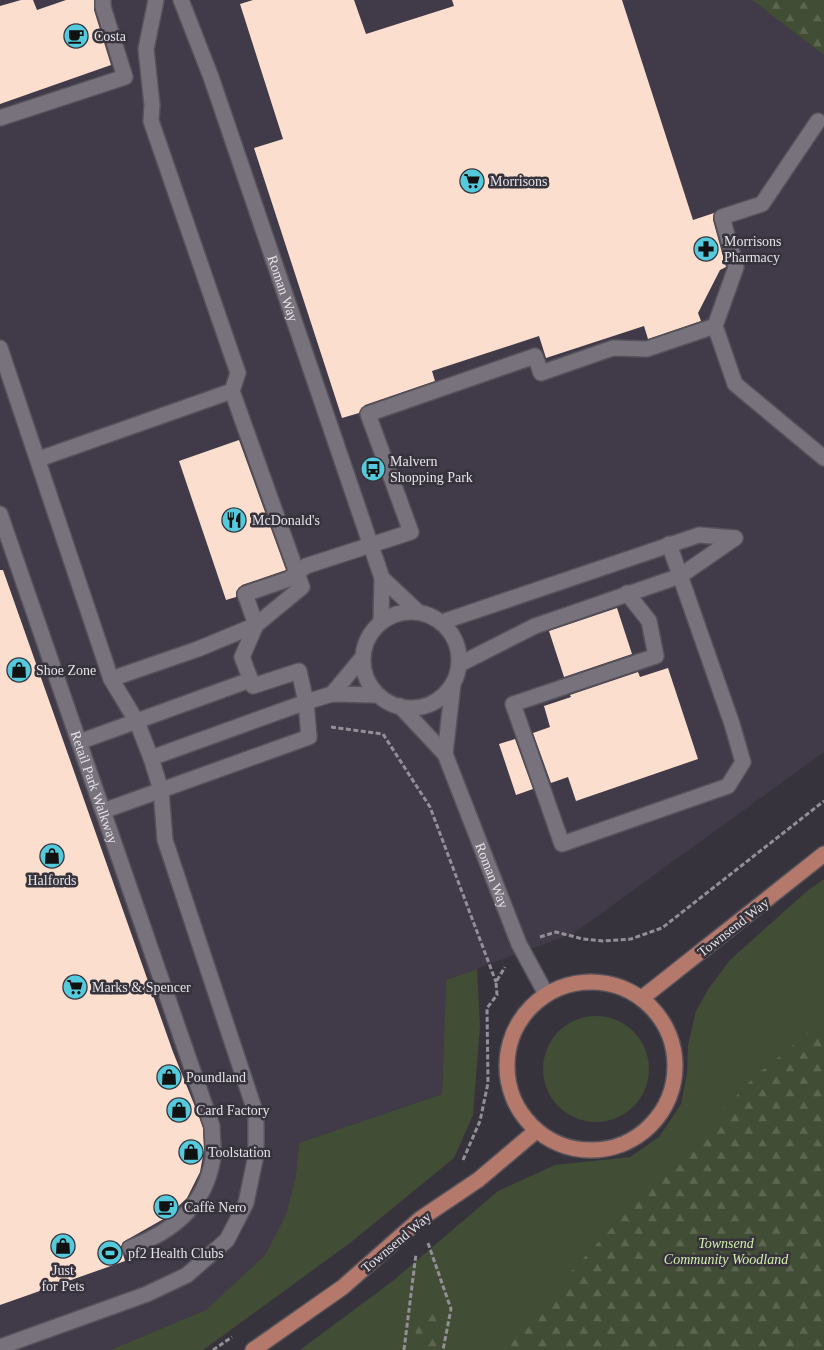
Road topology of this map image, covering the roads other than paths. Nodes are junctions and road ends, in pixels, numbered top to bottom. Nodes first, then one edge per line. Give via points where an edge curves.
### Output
1 (103, 0) edge
2 (156, 0) edge
3 (181, 0) edge
4 (0, 118) edge
5 (818, 121) dead end
6 (715, 326) junction
7 (0, 348) edge
8 (232, 391) junction
9 (824, 458) edge
10 (39, 459) junction
11 (0, 514) edge
12 (669, 544) junction
13 (370, 545) junction
14 (297, 573) junction
15 (680, 576) junction
16 (382, 578) junction
17 (627, 593) junction
18 (416, 610) junction
19 (381, 621) junction
20 (442, 622) junction
21 (256, 625) junction
22 (362, 658) junction
23 (460, 664) junction
24 (112, 679) junction
25 (250, 680) junction
26 (453, 684) junction
27 (332, 694) junction
28 (377, 695) junction
29 (306, 702) junction
30 (400, 706) junction
31 (137, 722) junction
32 (79, 742) junction
33 (445, 754) junction
34 (151, 758) junction
35 (161, 790) junction
36 (104, 811) junction
37 (824, 854) edge
38 (546, 994) junction
39 (642, 998) junction
40 (536, 1131) junction
41 (130, 1248) dead end
42 (0, 1346) edge
43 (253, 1350) edge

1 - 4 street via 126,77
2 - 8 street via 146,49 152,121 238,373
3 - 13 street, Roman Way via 211,78
5 - 6 street via 762,204 722,217 736,267
6 - 9 street via 735,384
6 - 13 street via 647,349 613,348 541,373 535,356 368,414 411,532
7 - 10 street
8 - 10 street
8 - 14 street
10 - 24 street
11 - 32 street, Retail Park Walkway
12 - 15 street
12 - 15 street via 699,535 734,538
12 - 20 street
13 - 14 street via 306,566
13 - 16 street, Roman Way
14 - 21 street via 302,587
14 - 21 street via 290,579 245,594
15 - 17 street
15 - 17 street via 732,724 742,762 728,786 562,844 513,704 656,656 649,621
16 - 18 street, Roman Way
16 - 19 street, Roman Way
17 - 23 street via 534,626
18 - 19 street via 394,613
18 - 20 street, Roman Way
19 - 22 street via 367,638
20 - 23 street, Roman Way via 456,640
21 - 24 street
21 - 25 street via 242,657
22 - 27 street
22 - 28 street via 364,674
23 - 26 street, Roman Way
24 - 31 street
25 - 29 street via 253,686 299,671
25 - 31 street
26 - 30 street, Roman Way via 442,698 428,705
26 - 33 street, Roman Way
27 - 28 street
27 - 29 street
28 - 30 street, Roman Way via 390,704
29 - 34 street
29 - 35 street via 310,737
30 - 33 street, Roman Way
31 - 32 street
31 - 34 street
32 - 36 street, Retail Park Walkway
33 - 38 street, Roman Way via 519,944
34 - 35 street
35 - 36 street
35 - 42 street via 165,840 256,1114 256,1155 246,1203 227,1240 187,1275 147,1294
36 - 41 street, Retail Park Walkway via 212,1126 213,1157 202,1194 182,1219 156,1237
37 - 39 main road, Townsend Way
38 - 39 main road via 564,985 599,981
38 - 40 main road via 516,1025 506,1064 510,1093 518,1110
39 - 40 main road via 669,1034 676,1062 675,1077 662,1112 647,1129 619,1146 590,1151 567,1147
40 - 43 main road, Townsend Way via 478,1180 420,1219 344,1287

